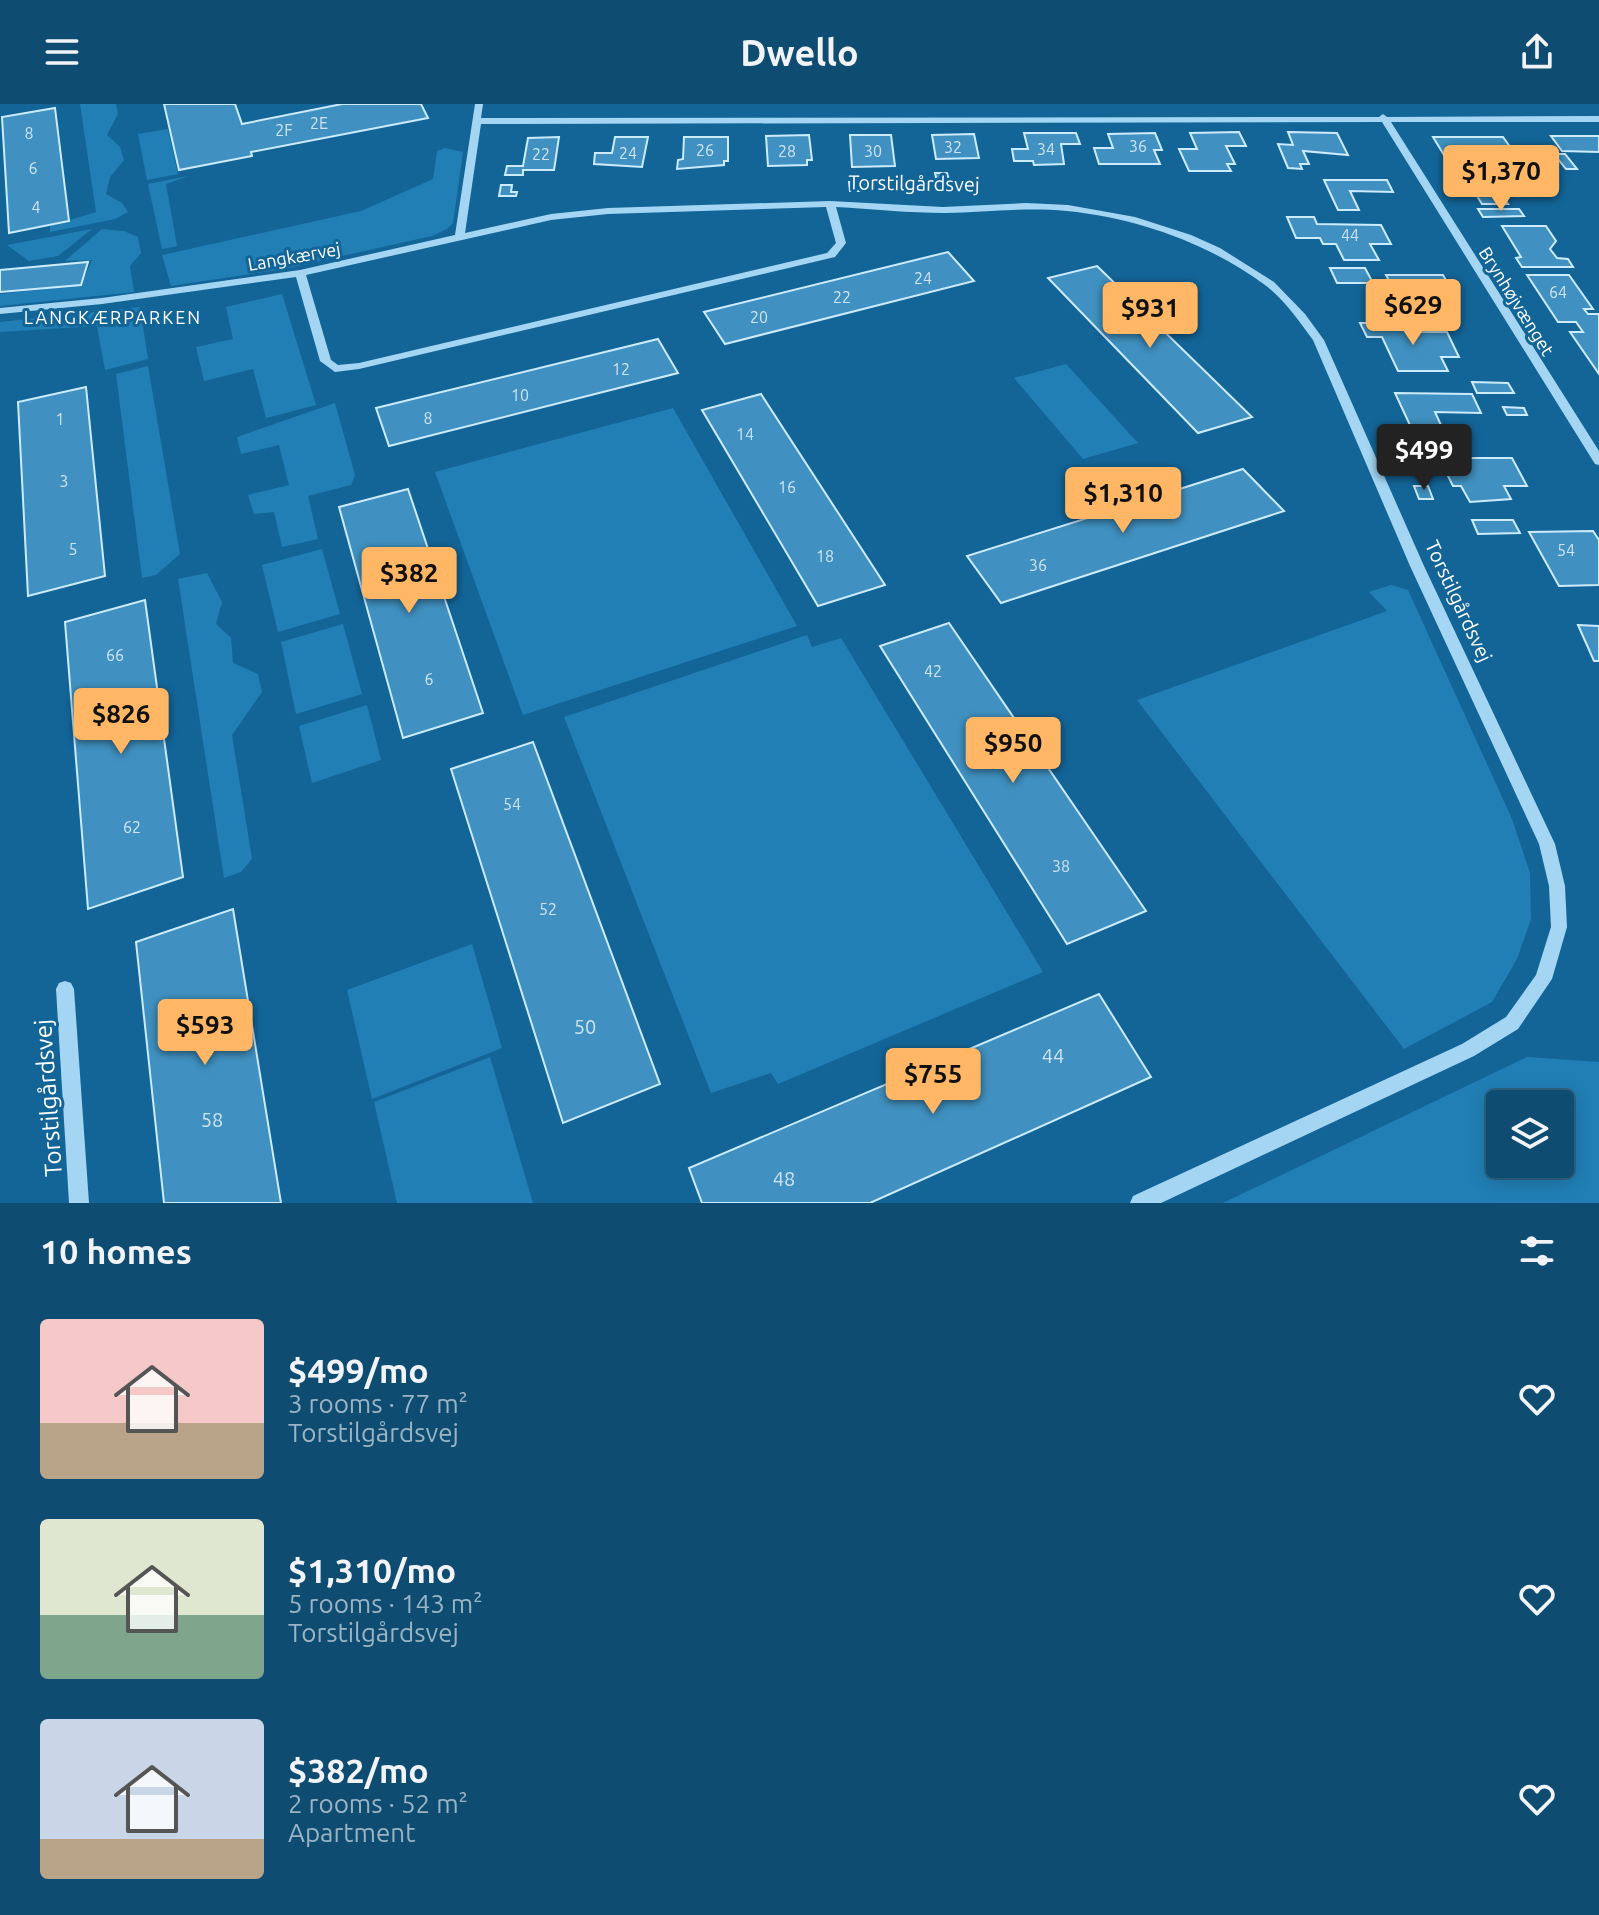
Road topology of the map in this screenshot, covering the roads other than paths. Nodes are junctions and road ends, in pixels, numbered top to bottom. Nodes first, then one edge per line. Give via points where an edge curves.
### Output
1 (479, 104) edge
2 (678, 104) edge
3 (1383, 117) junction
4 (680, 119) junction
5 (1599, 119) edge
6 (477, 121) junction
7 (830, 204) junction
8 (460, 235) junction
9 (300, 273) junction
10 (0, 311) edge
11 (1599, 461) edge
12 (65, 989) dead end
13 (79, 1203) edge
14 (1140, 1203) edge

1 - 6 street
2 - 4 street
3 - 4 street
3 - 5 street
3 - 11 street, Brynhøjvænget
4 - 6 street
6 - 8 street
7 - 8 street, Torstilgårdsvej via 594,213
7 - 9 street via 841,243 831,255 359,366 335,369 326,361
7 - 14 street, Torstilgårdsvej via 943,210 1054,207 1104,213 1187,237 1270,284 1318,340 1547,844 1559,927 1543,979 1512,1023 1468,1050
8 - 9 street, Langkærvej
9 - 10 street, Langkærvej
12 - 13 street, Torstilgårdsvej

